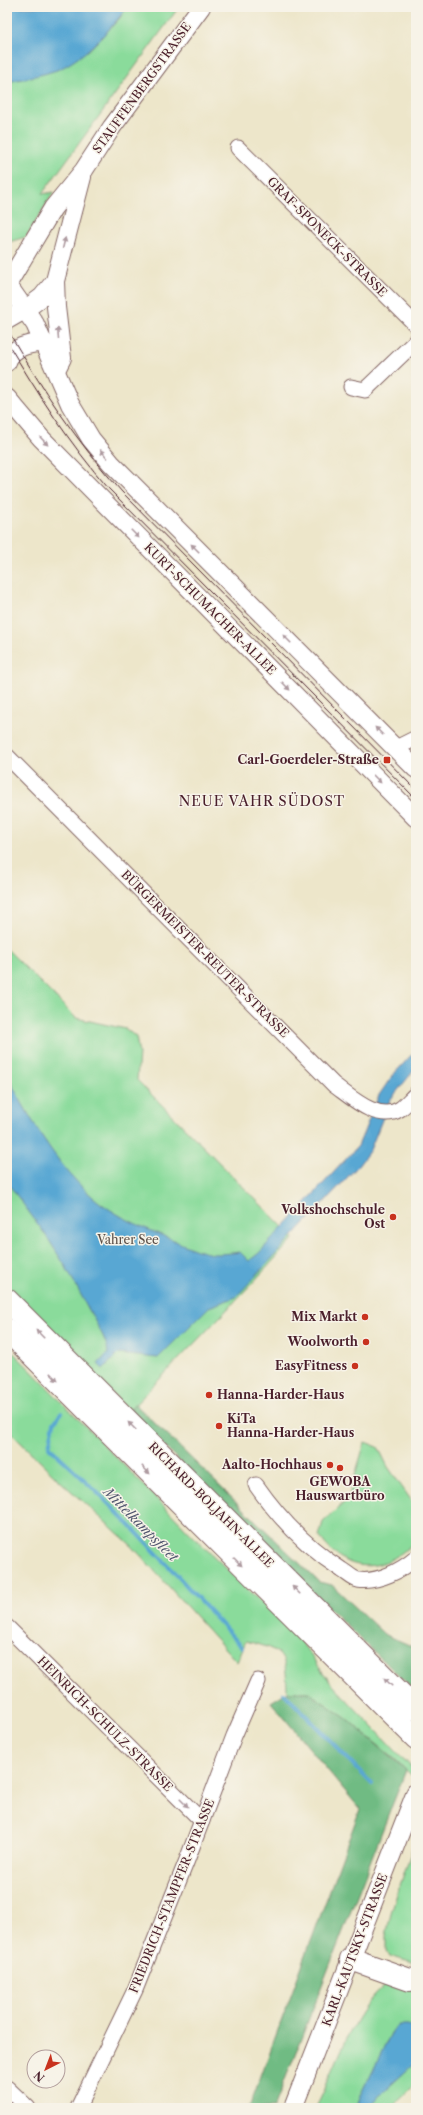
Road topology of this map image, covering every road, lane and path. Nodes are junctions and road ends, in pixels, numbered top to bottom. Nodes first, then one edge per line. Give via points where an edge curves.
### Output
1 (201, 7) edge
2 (238, 148) dead end
3 (84, 170) junction
4 (55, 281) junction
5 (7, 284) edge
6 (26, 309) junction
7 (7, 320) edge
8 (416, 325) edge
9 (44, 342) junction
10 (416, 342) edge
11 (7, 362) edge
12 (56, 371) junction
13 (352, 387) dead end
14 (7, 398) edge
15 (416, 738) edge
16 (396, 748) junction
17 (7, 756) edge
18 (416, 767) edge
19 (416, 818) edge
20 (416, 1094) edge
21 (7, 1300) edge
22 (7, 1330) edge
23 (256, 1486) dead end
24 (416, 1558) edge
25 (7, 1628) edge
26 (258, 1681) dead end
27 (416, 1709) edge
28 (416, 1738) edge
29 (415, 1794) edge
30 (202, 1821) junction
31 (351, 1959) junction
32 (416, 1979) edge
33 (7, 2088) edge
34 (28, 2108) edge
35 (78, 2108) edge
36 (293, 2108) edge

1 - 3 street, STAUFFENBERGSTRASSE via 112,127
2 - 8 street, GRAF-SPONECK-STRASSE
4 -> 3 street, STAUFFENBERGSTRASSE
3 - 5 street, STAUFFENBERGSTRASSE via 53,208
4 - 6 street, STAUFFENBERGSTRASSE via 42,298
12 -> 4 street, STAUFFENBERGSTRASSE via 62,358
5 - 6 street
6 - 7 street, STAUFFENBERGSTRASSE
6 - 9 street
9 - 11 street via 18,348
9 - 12 street
10 - 13 street via 365,390
16 -> 12 street via 111,463 91,439 74,412
14 -> 19 street, KURT-SCHUMACHER-ALLEE via 41,438
15 - 16 street
16 - 18 street
17 - 20 street, BÜRGERMEISTER-REUTER-STRASSE via 334,1085 371,1110 388,1112 400,1109
27 -> 21 main road, RICHARD-BOLJAHN-ALLEE
22 -> 28 main road, RICHARD-BOLJAHN-ALLEE
23 - 24 street via 272,1508 322,1557 357,1580 379,1579
25 -> 30 street, HEINRICH-SCHULZ-STRASSE
26 - 30 street, FRIEDRICH-STAMPFER-STRASSE
29 - 31 street, KARL-KAUTSKY-STRASSE
30 - 35 street, FRIEDRICH-STAMPFER-STRASSE via 136,1990
31 - 32 main road via 410,1980
31 - 36 street, KARL-KAUTSKY-STRASSE
33 - 34 street

